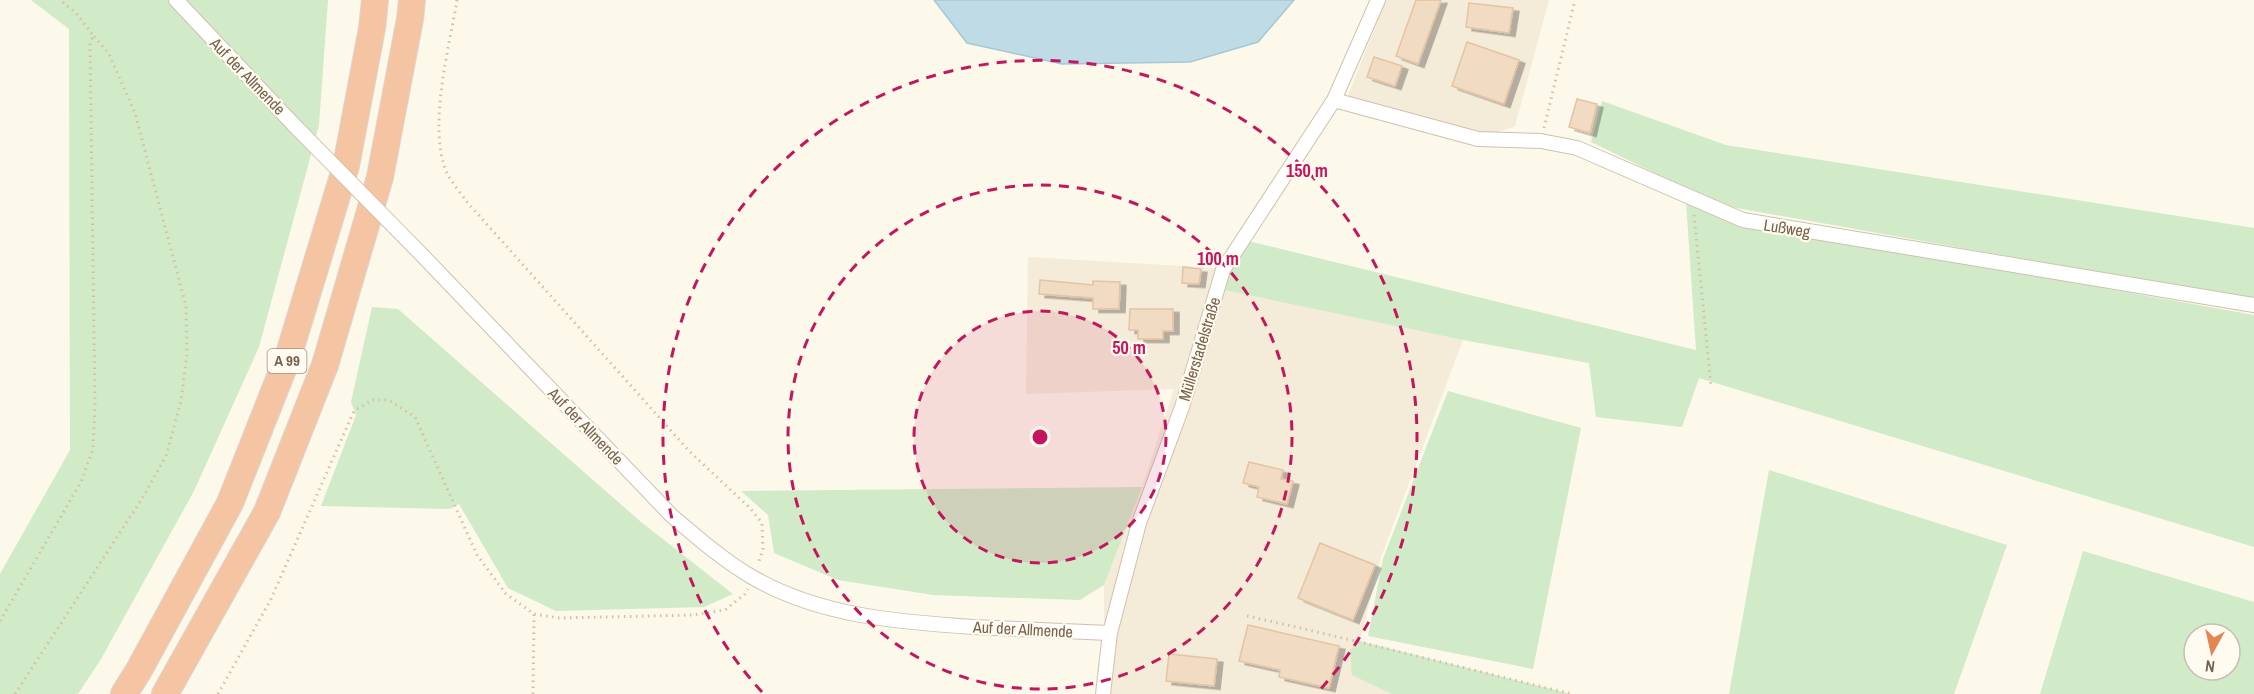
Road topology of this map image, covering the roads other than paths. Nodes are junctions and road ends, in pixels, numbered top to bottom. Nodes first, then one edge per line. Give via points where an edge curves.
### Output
1 (176, 0) edge
2 (375, 0) edge
3 (412, 0) edge
4 (1378, 0) edge
5 (1334, 100) junction
6 (2254, 305) edge
7 (1110, 633) junction
8 (124, 694) edge
9 (165, 694) edge
10 (1103, 694) edge

1 - 7 street, Auf der Allmende, bridge via 672,516 718,555 754,578 804,600 861,617 919,624
2 - 8 highway, A 99 via 346,166 289,354 230,503
3 - 9 highway, A 99 via 380,177 325,365 267,512
4 - 5 street, Müllerstadelstraße
5 - 6 street, Lußweg via 1478,139 1540,141 1577,148 1743,220
5 - 7 street, Müllerstadelstraße via 1223,270 1182,407 1139,523
7 - 10 street, Müllerstadelstraße

